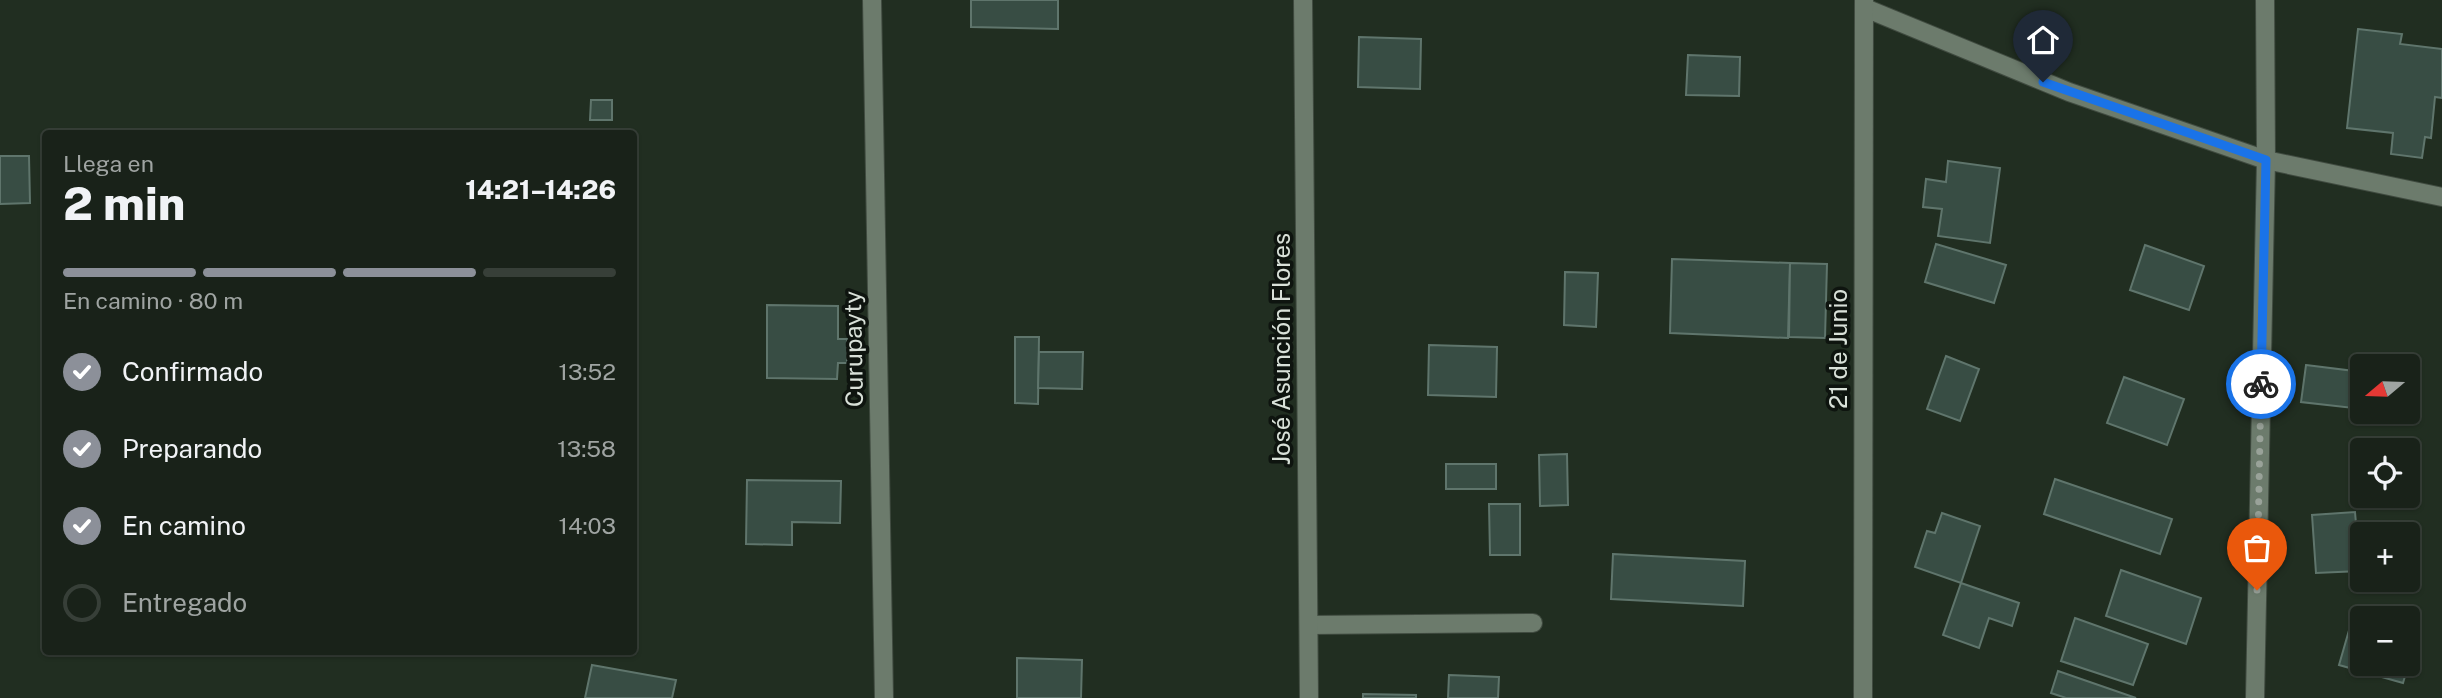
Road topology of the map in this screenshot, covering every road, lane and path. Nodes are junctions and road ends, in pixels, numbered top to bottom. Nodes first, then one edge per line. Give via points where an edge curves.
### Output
1 (872, 0) edge
2 (1303, 0) edge
3 (2265, 0) edge
4 (1865, 4) edge
5 (2266, 160) junction
6 (2442, 197) edge
7 (1533, 623) dead end
8 (1308, 625) junction
9 (884, 698) edge
10 (1309, 698) edge
11 (1863, 698) edge
12 (2255, 698) edge

1 - 9 street, Curupayty
2 - 8 street, José Asunción Flores
3 - 5 street
4 - 5 street via 2069,92
4 - 11 street, 21 de Junio
5 - 6 street
5 - 12 street
7 - 8 street
8 - 10 street, José Asunción Flores

